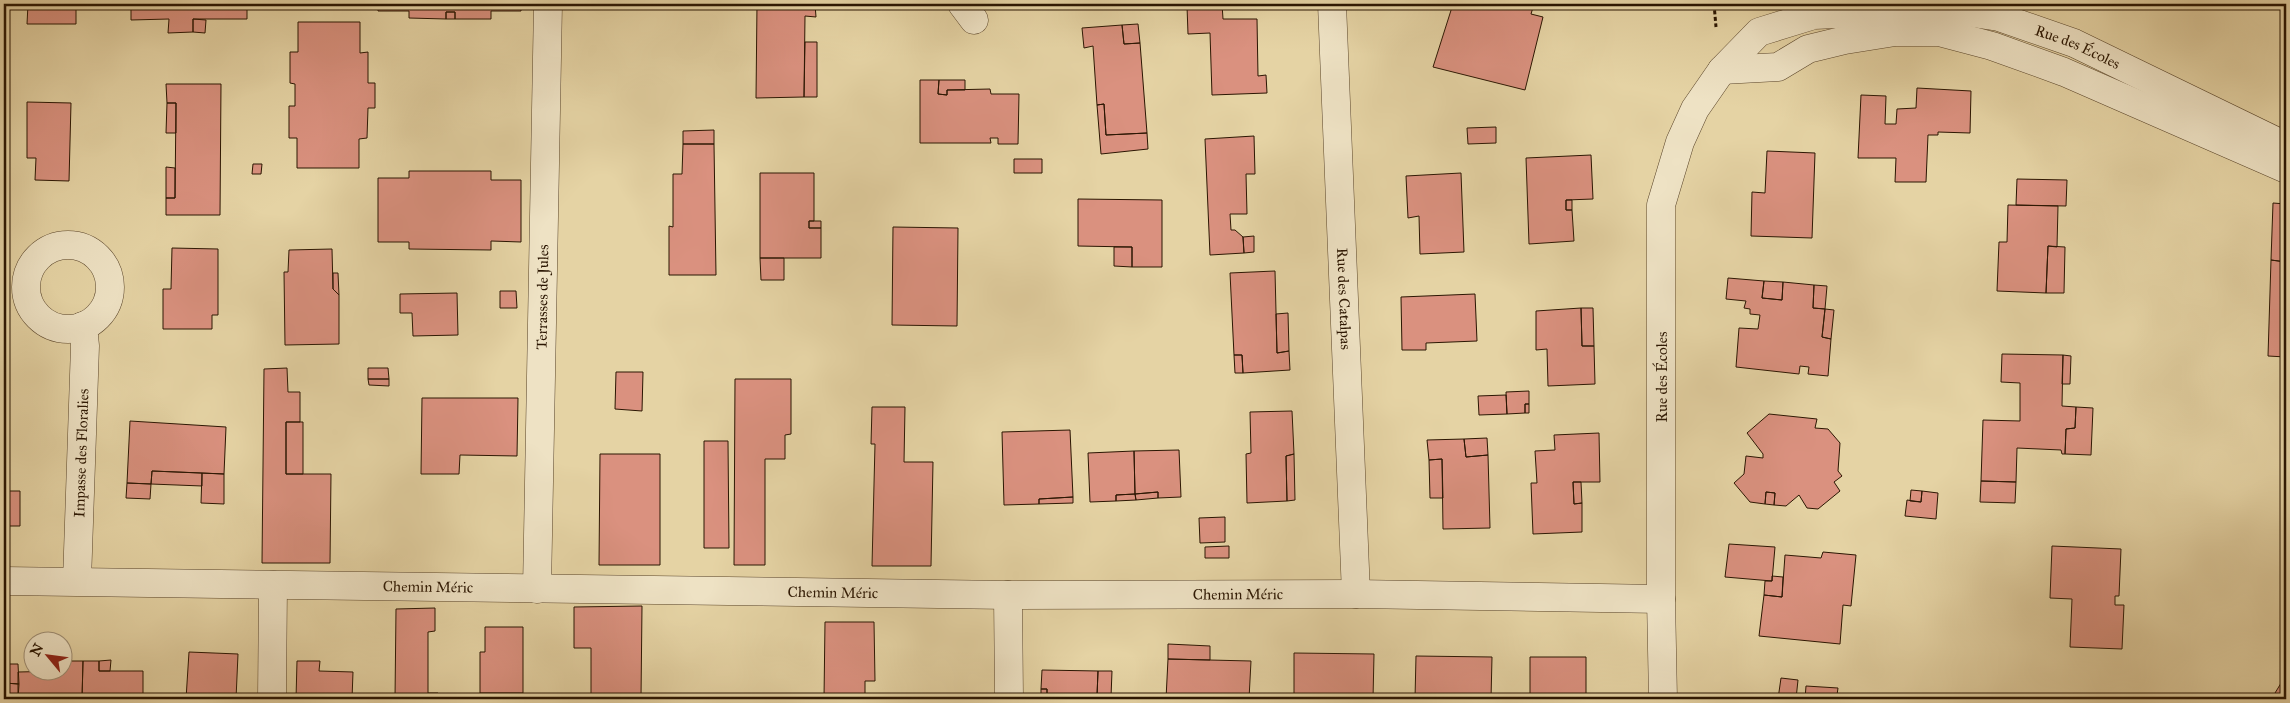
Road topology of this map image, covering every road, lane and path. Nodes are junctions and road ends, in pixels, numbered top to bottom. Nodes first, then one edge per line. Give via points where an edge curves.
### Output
1 (548, 4) edge
2 (1332, 4) edge
3 (1722, 70) junction
4 (2286, 146) edge
5 (2286, 169) edge
6 (83, 326) dead end
7 (4, 581) edge
8 (77, 581) junction
9 (273, 585) junction
10 (537, 589) junction
11 (1356, 594) junction
12 (1008, 595) junction
13 (1660, 599) junction
14 (272, 699) edge
15 (1009, 699) edge
16 (1663, 699) edge

1 - 10 street, Terrasses de Jules
2 - 11 street, Rue des Catalpas
3 - 4 street, Rue des Écoles via 1759,32 1814,15 1947,9 1998,17 2074,43
3 - 5 street, Rue des Écoles via 1778,67 1808,49 1845,40 1895,32 1939,32 1992,46 2064,72
3 - 13 street, Rue des Écoles via 1695,109 1680,142 1661,205
6 - 8 street, Impasse des Floralies
7 - 8 street, Chemin Méric
8 - 9 street, Chemin Méric
9 - 10 street, Chemin Méric
9 - 14 street
10 - 12 street, Chemin Méric
11 - 12 street, Chemin Méric
11 - 13 street, Chemin Méric
12 - 15 street
13 - 16 street, Rue des Écoles

